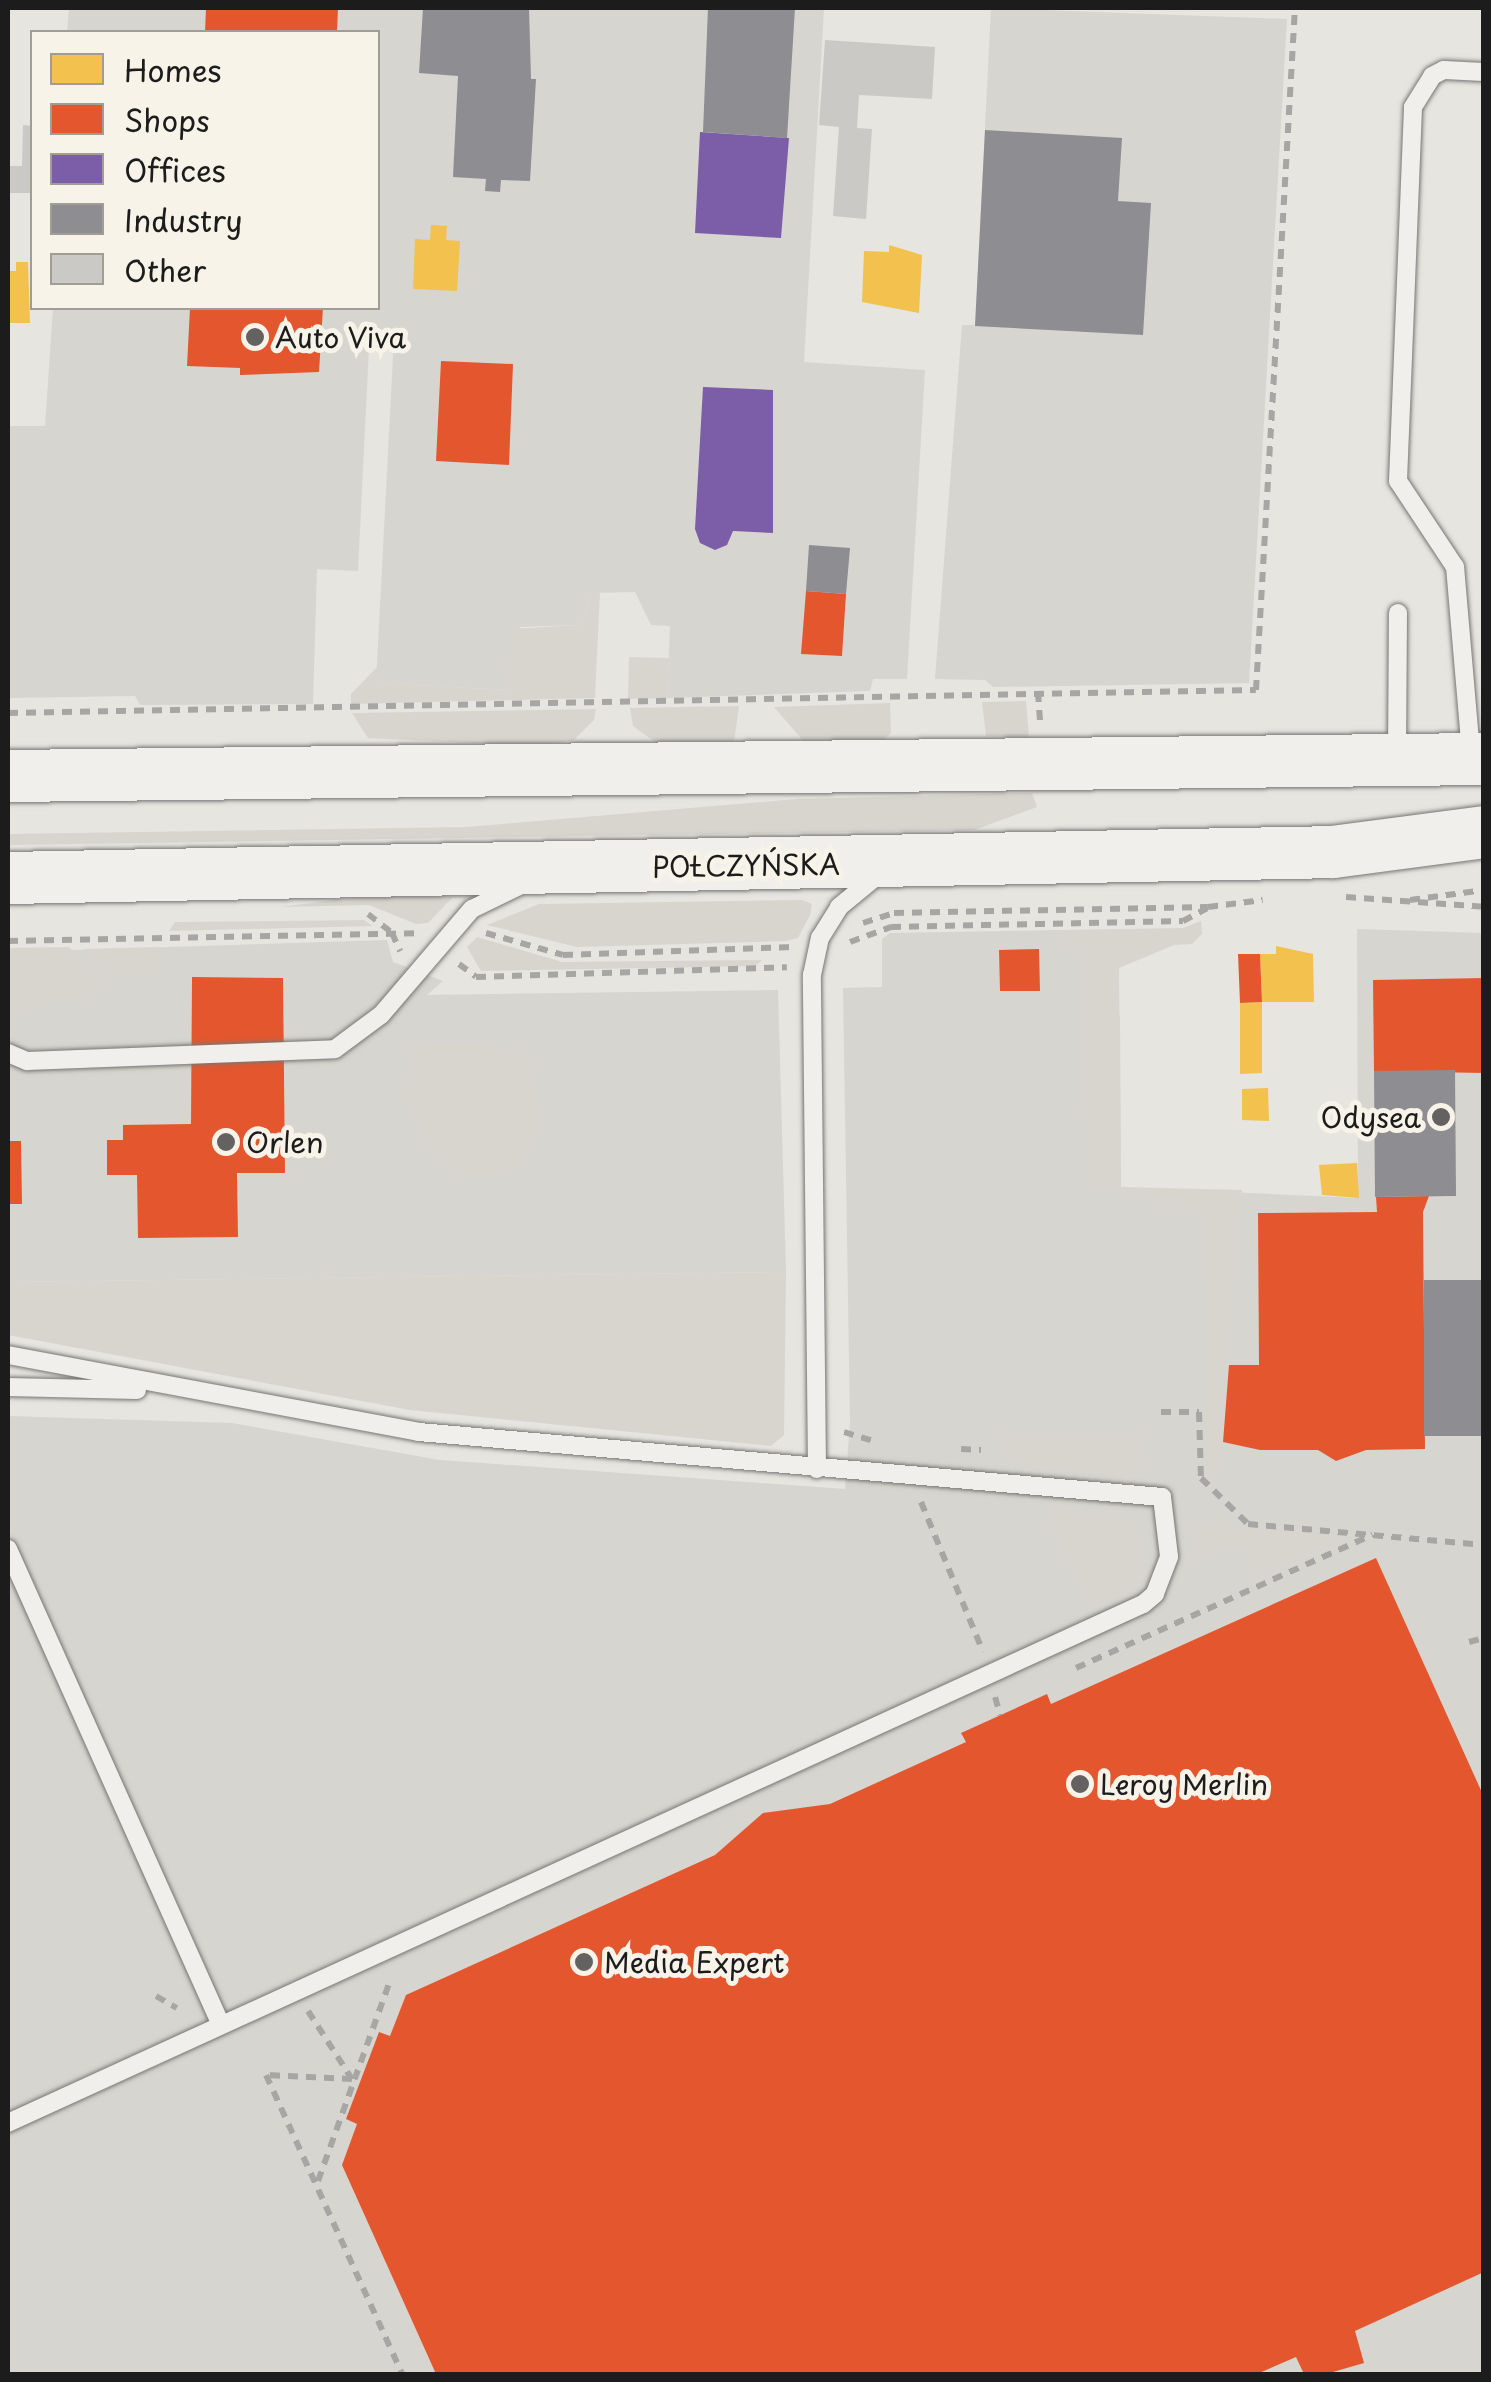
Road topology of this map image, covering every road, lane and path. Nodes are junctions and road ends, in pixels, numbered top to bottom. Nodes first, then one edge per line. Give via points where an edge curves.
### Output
1 (1295, 8) edge
2 (1484, 72) edge
3 (1398, 614) dead end
4 (1038, 692) junction
5 (8, 714) edge
6 (1042, 737) dead end
7 (1478, 759) edge
8 (1398, 760) junction
9 (8, 776) edge
10 (1484, 832) edge
11 (897, 862) junction
12 (554, 869) junction
13 (8, 878) edge
14 (1484, 890) edge
15 (1484, 907) edge
16 (855, 926) dead end
17 (422, 932) dead end
18 (480, 932) dead end
19 (8, 941) edge
20 (796, 946) dead end
21 (837, 947) dead end
22 (454, 960) dead end
23 (792, 966) dead end
24 (8, 1053) edge
25 (8, 1355) edge
26 (8, 1387) edge
27 (188, 1392) junction
28 (1161, 1412) dead end
29 (842, 1426) dead end
30 (890, 1443) dead end
31 (944, 1448) dead end
32 (962, 1450) junction
33 (981, 1450) dead end
34 (816, 1470) junction
35 (939, 1479) junction
36 (1484, 1545) edge
37 (8, 1550) edge
38 (1484, 1638) edge
39 (1469, 1642) dead end
40 (986, 1658) dead end
41 (390, 1981) dead end
42 (298, 1989) junction
43 (156, 1996) dead end
44 (177, 2008) dead end
45 (221, 2025) junction
46 (352, 2078) junction
47 (8, 2123) edge
48 (318, 2181) junction
49 (402, 2374) edge

1 - 4 path via 1256,690
2 - 7 lane via 1444,70 1432,76 1413,106 1398,481 1456,568
3 - 8 lane
4 - 5 path
4 - 6 path
7 - 8 main road
8 - 9 main road
10 - 11 main road, POŁCZYŃSKA via 1333,852
11 - 12 main road, POŁCZYŃSKA
11 - 34 lane via 839,906 820,938 812,975
12 - 13 main road, POŁCZYŃSKA
12 - 24 lane via 472,909 380,1015 335,1049 27,1061
14 - 15 path via 1404,901 1452,910
16 - 21 path via 894,913 1208,907 1183,921 891,927
17 - 19 path
18 - 20 path via 563,955
22 - 23 path via 476,976
25 - 27 lane
26 - 27 lane
27 - 34 lane via 419,1432
28 - 36 path via 1200,1412 1201,1478 1248,1524
29 - 30 path via 853,1440
31 - 32 path
32 - 33 path
32 - 35 path
34 - 35 lane
35 - 40 path via 920,1499
35 - 42 lane via 1162,1497 1169,1557 1155,1594
37 - 45 lane
38 - 39 path
41 - 46 path
42 - 45 lane
42 - 46 path
43 - 44 path
45 - 47 lane
46 - 48 path
46 - 48 path via 266,2075
48 - 49 path

